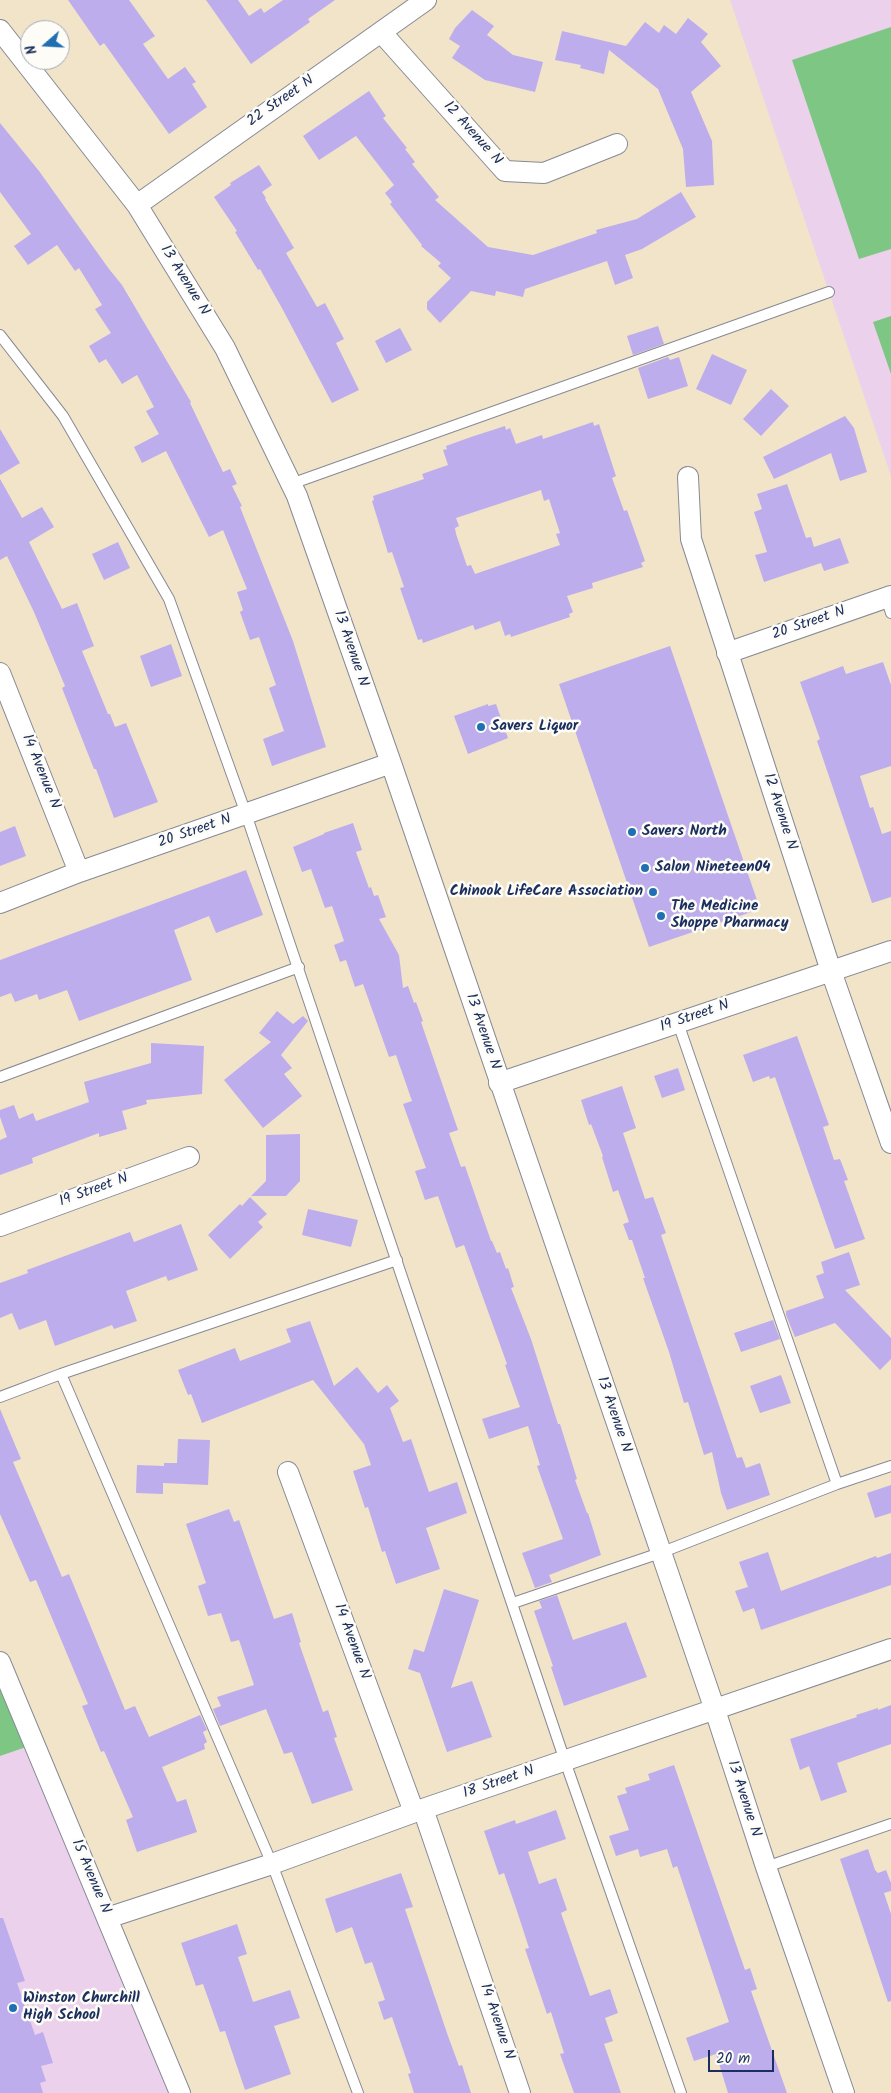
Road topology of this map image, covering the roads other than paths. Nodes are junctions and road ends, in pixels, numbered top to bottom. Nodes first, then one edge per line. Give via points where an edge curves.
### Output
1 (426, 0) edge
2 (0, 30) edge
3 (381, 32) junction
4 (617, 144) dead end
5 (137, 205) junction
6 (829, 292) dead end
7 (0, 335) edge
8 (688, 477) dead end
9 (290, 484) junction
10 (889, 602) edge
11 (727, 653) junction
12 (0, 673) edge
13 (390, 763) junction
14 (246, 814) junction
15 (79, 872) junction
16 (0, 903) edge
17 (891, 951) edge
18 (299, 967) junction
19 (831, 971) junction
20 (678, 1023) junction
21 (0, 1077) edge
22 (500, 1083) junction
23 (891, 1144) edge
24 (189, 1157) dead end
25 (0, 1226) edge
26 (398, 1260) junction
27 (61, 1374) junction
28 (0, 1397) edge
29 (891, 1466) edge
30 (288, 1472) dead end
31 (837, 1484) junction
32 (660, 1553) junction
33 (513, 1603) junction
34 (891, 1649) edge
35 (0, 1662) edge
36 (714, 1710) junction
37 (565, 1761) junction
38 (418, 1810) junction
39 (891, 1824) edge
40 (272, 1864) junction
41 (766, 1867) junction
42 (107, 1918) junction
43 (180, 2093) edge
44 (358, 2093) edge
45 (520, 2093) edge
46 (681, 2093) edge
47 (844, 2093) edge

1 - 3 street, 22 Street N
2 - 5 street, 13 Avenue N
3 - 4 street, 12 Avenue N via 506,171 544,174
3 - 5 street, 22 Street N
5 - 9 street, 13 Avenue N via 225,348
6 - 9 lane
7 - 14 lane via 62,416 169,599
8 - 11 street, 12 Avenue N via 691,539
9 - 13 street, 13 Avenue N via 297,496
10 - 11 street, 20 Street N
11 - 19 street, 12 Avenue N
12 - 15 street, 14 Avenue N
13 - 14 street, 20 Street N
13 - 22 street, 13 Avenue N
14 - 15 street, 20 Street N
14 - 18 lane
15 - 16 street, 20 Street N
17 - 19 street, 19 Street N
18 - 21 lane
18 - 26 lane
19 - 20 street, 19 Street N
19 - 23 street, 12 Avenue N
20 - 22 street, 19 Street N
20 - 31 lane
22 - 32 street, 13 Avenue N
24 - 25 street, 19 Street N
26 - 27 lane
26 - 33 lane
27 - 28 lane
27 - 40 lane
29 - 31 lane
30 - 38 street, 14 Avenue N
31 - 32 lane
32 - 33 lane
32 - 36 street, 13 Avenue N
33 - 37 lane
34 - 36 street, 18 Street N
35 - 42 street, 15 Avenue N
36 - 37 street, 18 Street N
36 - 41 street, 13 Avenue N
37 - 38 street, 18 Street N
37 - 46 lane
38 - 40 street, 18 Street N
38 - 45 street, 14 Avenue N
39 - 41 lane
40 - 42 street, 18 Street N
40 - 44 lane
41 - 47 street, 13 Avenue N
42 - 43 street, 15 Avenue N

